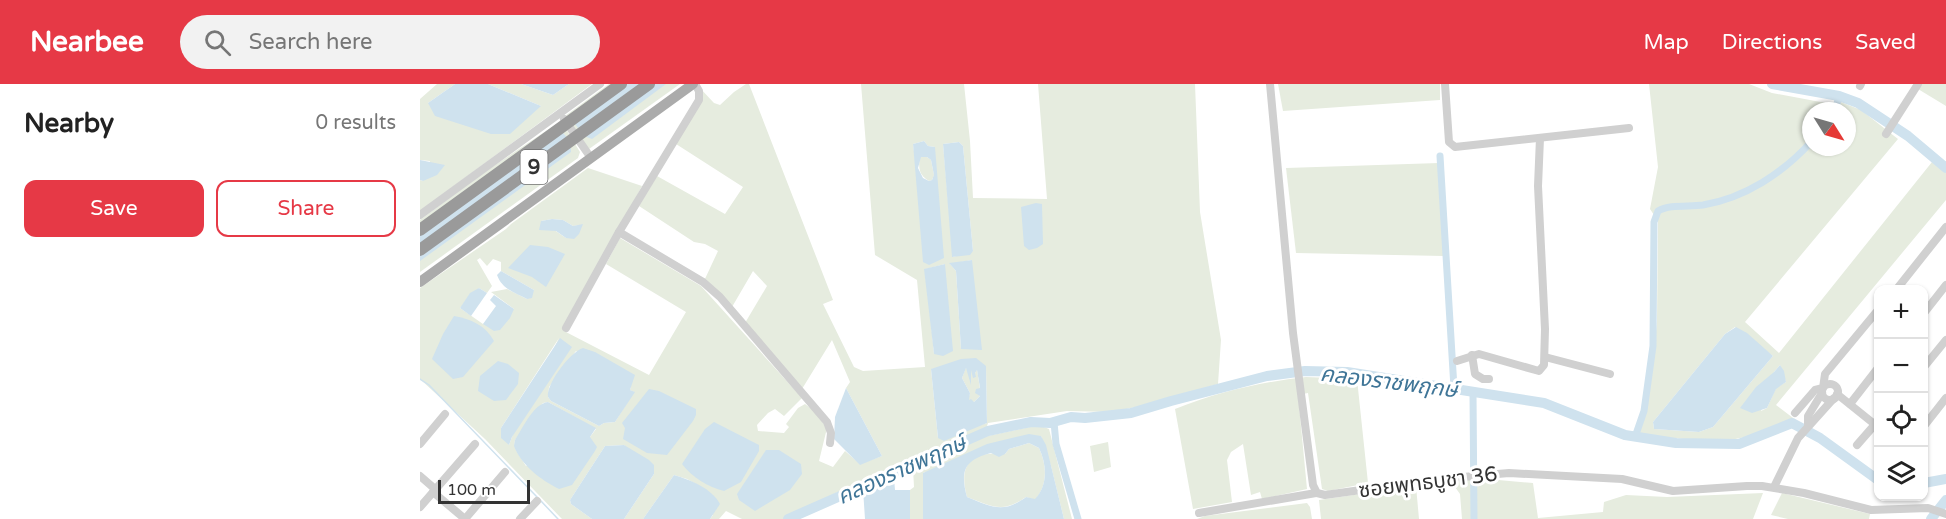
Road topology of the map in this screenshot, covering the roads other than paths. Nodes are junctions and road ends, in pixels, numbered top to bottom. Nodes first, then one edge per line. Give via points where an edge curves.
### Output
1 (600, 84) edge
2 (621, 84) edge
3 (649, 84) edge
4 (694, 84) edge
5 (1270, 84) edge
6 (1445, 84) edge
7 (1918, 84) edge
8 (560, 113) junction
9 (1629, 128) dead end
10 (1886, 134) dead end
11 (1540, 138) junction
12 (591, 158) junction
13 (420, 215) edge
14 (1946, 227) edge
15 (420, 230) edge
16 (619, 232) junction
17 (420, 250) edge
18 (420, 282) edge
19 (1900, 285) edge
20 (1946, 285) edge
21 (1928, 306) edge
22 (1874, 315) edge
23 (566, 328) dead end
24 (1946, 340) edge
25 (1472, 356) junction
26 (1545, 357) junction
27 (1928, 361) edge
28 (1457, 362) dead end
29 (1874, 373) edge
30 (1610, 374) dead end
31 (1489, 380) dead end
32 (1822, 390) junction
33 (1836, 396) junction
34 (1946, 398) edge
35 (1850, 404) junction
36 (1795, 413) dead end
37 (445, 414) dead end
38 (1928, 420) edge
39 (1874, 422) edge
40 (1874, 427) edge
41 (1805, 428) junction
42 (830, 443) dead end
43 (420, 444) edge
44 (475, 444) dead end
45 (1857, 445) dead end
46 (505, 472) dead end
47 (420, 476) edge
48 (1774, 487) junction
49 (434, 490) junction
50 (1316, 493) junction
51 (537, 501) dead end
52 (420, 507) edge
53 (1199, 513) dead end
54 (1946, 514) edge
55 (465, 519) edge
56 (520, 519) edge

1 - 8 street
2 - 15 highway, 9
3 - 17 highway, 9
4 - 12 main road
4 - 16 street via 699,100
5 - 50 street via 1293,333
6 - 11 street via 1449,142 1453,146
7 - 10 street
8 - 12 street
8 - 13 street
9 - 11 street
11 - 26 street via 1538,186
12 - 18 main road
14 - 19 street
16 - 23 street
16 - 42 street via 703,282 720,297 827,423
20 - 21 street
22 - 32 street via 1825,374
24 - 27 street
25 - 26 street via 1485,355 1539,371
25 - 28 street
25 - 31 street via 1475,374
26 - 30 street
29 - 35 street
32 - 33 street via 1827,399
32 - 33 street via 1832,384 1837,389
32 - 36 street via 1815,390
32 - 41 street
33 - 35 street
33 - 41 street
34 - 38 street
35 - 39 street
37 - 43 street
40 - 45 street
41 - 48 street
44 - 49 street
46 - 55 street
47 - 49 street
48 - 50 street, ซอยพุทธบูชา 36 via 1673,492 1622,479 1509,473
48 - 54 street, ซอยพุทธบูชา 36 via 1871,510 1928,508
49 - 52 street
49 - 55 street
50 - 53 street, ซอยพุทธบูชา 36
51 - 56 street

